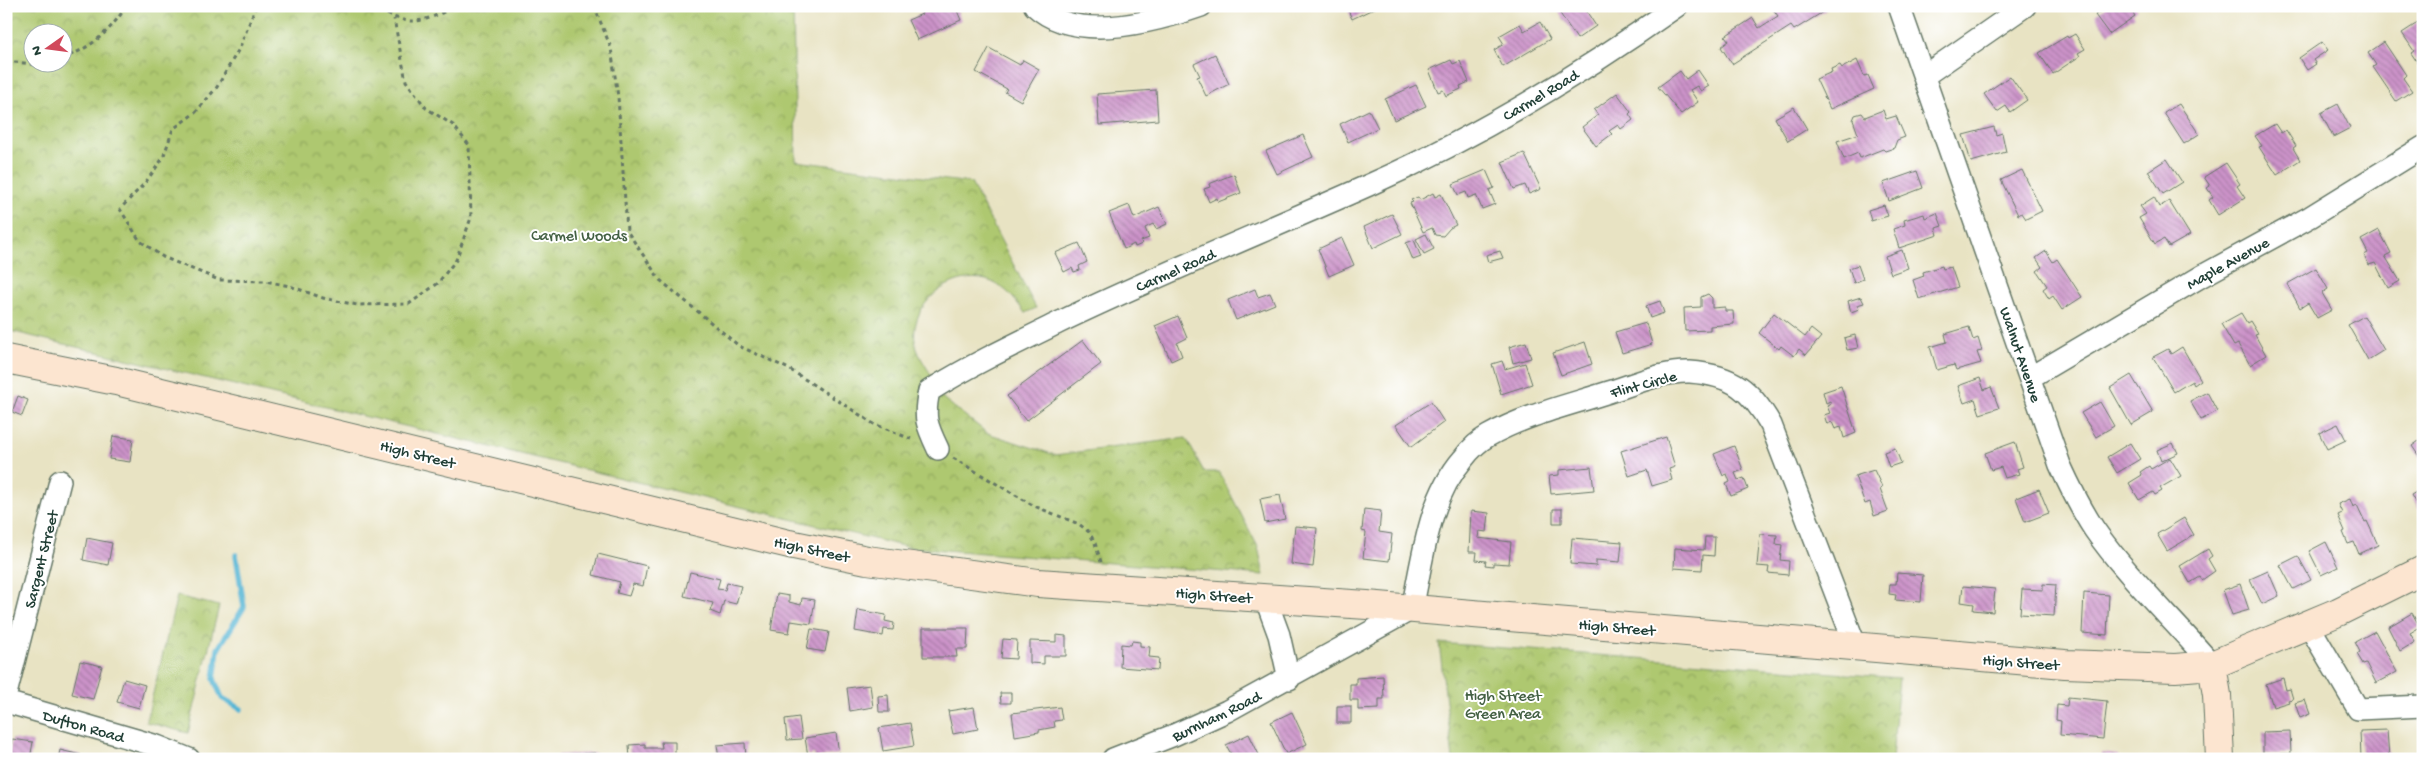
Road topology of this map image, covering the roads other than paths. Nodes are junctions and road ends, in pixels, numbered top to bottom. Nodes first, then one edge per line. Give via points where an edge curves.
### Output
1 (1035, 6) edge
2 (1201, 6) edge
3 (1677, 6) edge
4 (1899, 6) edge
5 (2025, 6) edge
6 (1924, 76) junction
7 (2423, 147) edge
8 (6, 358) edge
9 (2031, 377) junction
10 (938, 450) road end
11 (60, 481) dead end
12 (2423, 570) edge
13 (1265, 597) junction
14 (1412, 609) junction
15 (2308, 624) junction
16 (1856, 647) junction
17 (2212, 664) junction
18 (1288, 679) junction
19 (6, 694) edge
20 (6, 702) edge
21 (2423, 706) edge
22 (189, 759) edge
23 (1113, 759) edge
24 (2220, 759) edge

1 - 2 street via 1063,22 1090,27 1127,26
3 - 10 street, Carmel Road via 1511,112 1428,156 1146,281 967,368 929,391 924,412
4 - 6 street, Walnut Avenue
5 - 6 street
6 - 9 street, Walnut Avenue
7 - 9 street, Maple Avenue via 2310,217 2202,276
8 - 13 main road, High Street via 116,381 847,556 975,576
9 - 17 street, Walnut Avenue via 2060,465 2096,531
11 - 19 street, Sargent Street
12 - 15 main road, High Street
13 - 14 main road, High Street
13 - 18 street via 1279,635
14 - 16 main road, High Street
14 - 16 street, Flint Circle via 1430,523 1445,486 1462,459 1486,437 1510,424 1546,412 1666,374 1689,372 1744,388 1758,402 1771,425
14 - 18 street, Burnham Road
15 - 17 main road, High Street
15 - 21 street via 2358,709
16 - 17 main road, High Street via 2065,664 2176,668
17 - 24 main road
18 - 23 street, Burnham Road via 1183,731
20 - 22 street, Dufton Road via 157,746

